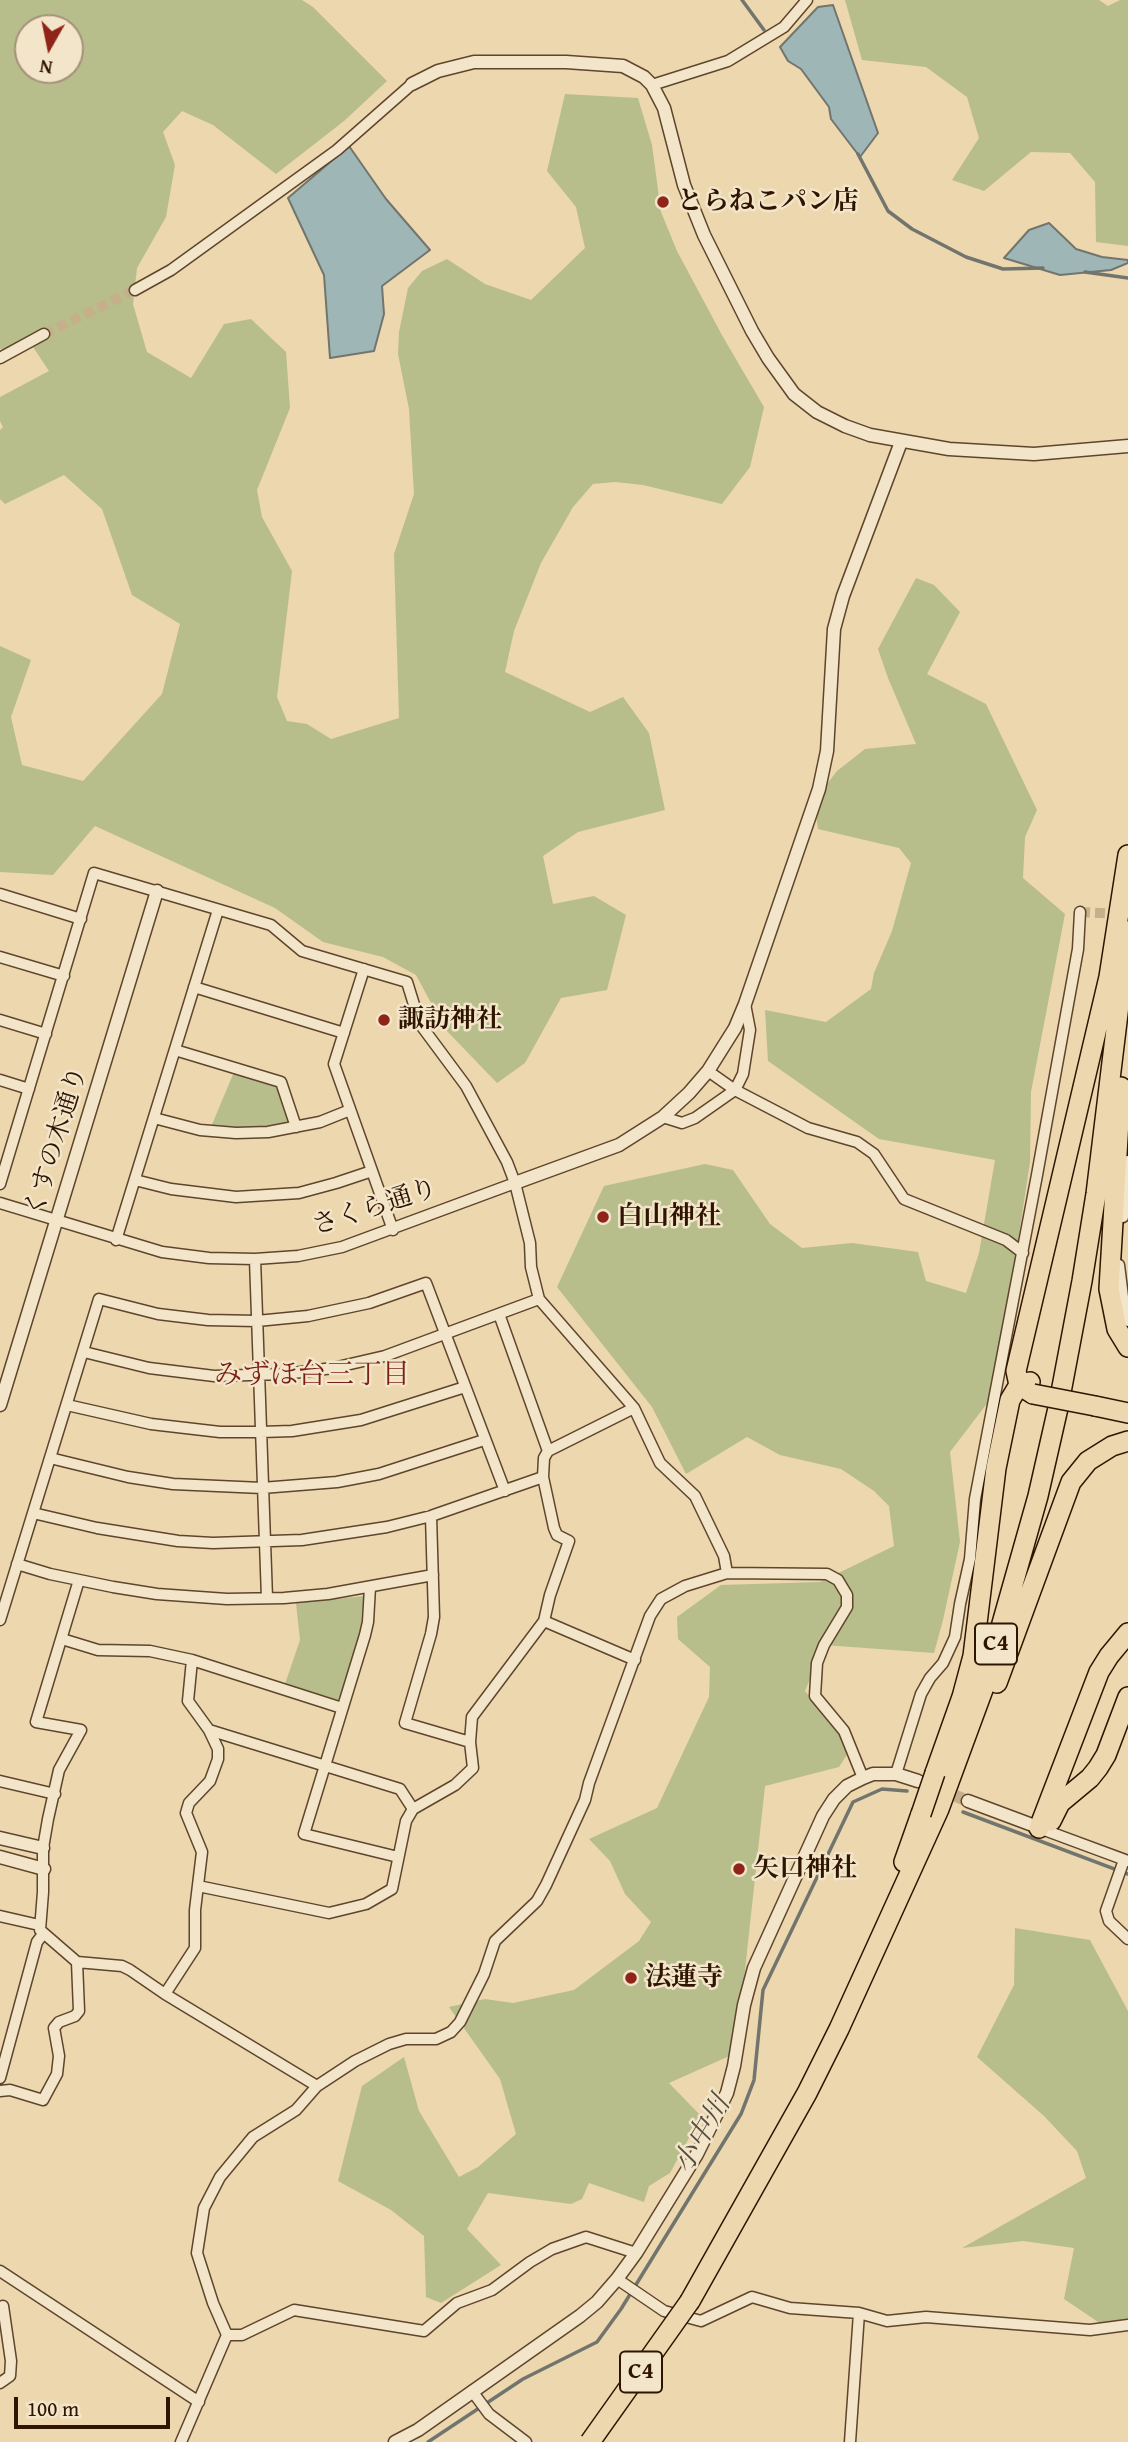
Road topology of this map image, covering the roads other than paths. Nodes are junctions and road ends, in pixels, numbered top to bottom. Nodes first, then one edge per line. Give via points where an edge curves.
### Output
1 (807, 0) edge
2 (412, 84) joint
3 (652, 85) junction
4 (135, 290) tunnel mouth
5 (44, 334) tunnel mouth
6 (0, 358) edge
7 (901, 442) junction
8 (1128, 446) edge
9 (1128, 855) edge
10 (157, 891) junction
11 (0, 894) edge
12 (218, 909) junction
13 (1080, 912) dead end
14 (81, 919) junction
15 (1128, 931) edge
16 (0, 957) edge
17 (364, 969) junction
18 (64, 976) junction
19 (1128, 977) edge
20 (194, 987) junction
21 (745, 1004) junction
22 (0, 1020) edge
23 (1123, 1023) junction
24 (344, 1033) junction
25 (46, 1034) junction
26 (175, 1051) junction
27 (708, 1071) junction
28 (0, 1080) edge
29 (29, 1089) junction
30 (735, 1090) junction
31 (350, 1110) junction
32 (663, 1117) junction
33 (154, 1118) junction
34 (296, 1127) junction
35 (6, 1145) edge
36 (1128, 1161) edge
37 (372, 1171) junction
38 (135, 1180) junction
39 (515, 1183) junction
40 (0, 1184) edge
41 (0, 1203) edge
42 (57, 1221) junction
43 (393, 1230) junction
44 (116, 1240) junction
45 (1023, 1252) junction
46 (255, 1259) junction
47 (539, 1299) junction
48 (499, 1314) junction
49 (257, 1321) junction
50 (1128, 1321) edge
51 (446, 1335) junction
52 (1128, 1347) edge
53 (83, 1352) junction
54 (259, 1376) junction
55 (465, 1387) junction
56 (1030, 1387) junction
57 (1096, 1400) junction
58 (1128, 1401) edge
59 (0, 1405) edge
60 (67, 1405) junction
61 (634, 1408) junction
62 (1128, 1413) edge
63 (261, 1432) junction
64 (484, 1440) junction
65 (1128, 1441) edge
66 (548, 1451) junction
67 (50, 1458) junction
68 (543, 1477) junction
69 (262, 1488) junction
70 (505, 1491) junction
71 (33, 1513) junction
72 (430, 1517) junction
73 (264, 1543) junction
74 (17, 1564) junction
75 (727, 1573) junction
76 (433, 1575) junction
77 (79, 1580) junction
78 (370, 1587) junction
79 (267, 1598) junction
80 (0, 1620) edge
81 (544, 1621) junction
82 (1128, 1633) edge
83 (62, 1639) junction
84 (192, 1660) junction
85 (635, 1660) junction
86 (1128, 1697) edge
87 (342, 1708) junction
88 (209, 1730) junction
89 (470, 1742) junction
90 (325, 1767) junction
91 (896, 1774) junction
92 (927, 1777) junction
93 (863, 1778) junction
94 (0, 1781) edge
95 (55, 1794) junction
96 (968, 1801) tunnel mouth
97 (412, 1809) junction
98 (947, 1813) junction
99 (1043, 1829) junction
100 (0, 1838) edge
101 (43, 1848) junction
102 (0, 1857) edge
103 (398, 1857) junction
104 (1125, 1862) edge
105 (44, 1868) junction
106 (198, 1886) junction
107 (0, 1916) edge
108 (41, 1930) junction
109 (1128, 1939) edge
110 (877, 1947) junction
111 (77, 1962) junction
112 (165, 1994) junction
113 (0, 2078) edge
114 (317, 2086) junction
115 (0, 2091) edge
116 (636, 2253) junction
117 (0, 2271) edge
118 (617, 2279) junction
119 (690, 2301) junction
120 (0, 2307) edge
121 (859, 2313) junction
122 (1128, 2325) edge
123 (228, 2335) junction
124 (0, 2383) edge
125 (472, 2391) junction
126 (199, 2402) junction
127 (181, 2442) edge
128 (395, 2442) edge
129 (526, 2442) edge
130 (590, 2442) edge
131 (850, 2442) edge

1 - 3 street via 785,27 728,61
2 - 3 street via 438,71 474,62 566,62 623,66
2 - 4 street via 327,157 171,270
3 - 7 street via 664,108 684,185 704,235 779,374 794,394 817,412 845,426
5 - 6 street
7 - 8 street via 1034,454
7 - 21 street via 843,596 834,629 827,751 819,789
9 - 56 highway via 1109,977 1017,1363 1016,1371
10 - 12 street
10 - 14 street via 94,873
10 - 42 street, くすの木通り
11 - 14 street
12 - 17 street via 271,925 302,951
12 - 20 street
13 - 45 street via 1078,949
14 - 18 street
15 - 110 highway, C4 via 1082,1281 1038,1496 984,1687 939,1809
16 - 18 street
17 - 24 street
17 - 39 street via 407,982 420,1024 466,1087
18 - 25 street
19 - 23 highway, C4
20 - 24 street
20 - 26 street
21 - 27 street
21 - 30 street via 750,1030 743,1074
22 - 25 street
23 - 52 highway via 1109,1289 1117,1329
23 - 98 highway, C4 via 1088,1283 1045,1499
24 - 31 street via 334,1065
25 - 29 street
26 - 33 street
26 - 34 street via 281,1082
27 - 30 street
27 - 32 street
28 - 29 street
29 - 35 street
30 - 32 street via 682,1123
30 - 45 street via 808,1128 857,1142 874,1154 904,1199 1006,1240
31 - 34 street
31 - 37 street
32 - 39 street via 619,1145
33 - 34 street via 200,1130 236,1133
33 - 38 street
35 - 40 street
36 - 50 street via 1119,1276
37 - 38 street via 299,1193 248,1197 204,1195
37 - 43 street
38 - 44 street
39 - 43 street, さくら通り
39 - 47 street
41 - 42 street, さくら通り
42 - 44 street, さくら通り
42 - 59 street, くすの木通り
43 - 46 street, さくら通り via 342,1247
44 - 46 street, さくら通り via 162,1252
45 - 91 street via 975,1499 956,1637 921,1694
46 - 49 street
47 - 48 street
47 - 61 street
48 - 51 street
48 - 66 street
49 - 51 street via 369,1303 426,1283
49 - 53 street via 158,1314 99,1299
49 - 54 street
51 - 54 street via 333,1368
51 - 55 street
53 - 54 street via 149,1368
53 - 60 street
54 - 63 street
55 - 63 street via 361,1420
55 - 64 street
56 - 57 highway, bridge
56 - 92 highway via 1010,1400 996,1468 973,1656 962,1698
57 - 58 highway
57 - 62 highway
60 - 63 street via 151,1424
60 - 67 street
61 - 66 street
61 - 75 street via 660,1464 695,1496 724,1556
63 - 69 street
64 - 69 street via 379,1474
64 - 70 street
65 - 98 highway via 1094,1457 1071,1482
66 - 68 street
67 - 69 street via 128,1478
67 - 71 street
68 - 70 street
68 - 81 street via 556,1535 569,1541
69 - 73 street
70 - 72 street
71 - 73 street via 178,1541
71 - 74 street
72 - 73 street via 342,1535
72 - 76 street
73 - 79 street
74 - 77 street
74 - 80 street
75 - 85 street via 661,1598
75 - 93 street via 827,1574 838,1580 847,1607 817,1662 815,1696 844,1731
76 - 78 street
76 - 89 street via 431,1634 405,1723
77 - 79 street via 157,1594
77 - 83 street
78 - 79 street
78 - 87 street via 369,1622
81 - 85 street
81 - 89 street via 472,1717
82 - 99 highway via 1099,1672
83 - 84 street via 97,1650 150,1651
83 - 95 street via 36,1722 81,1730 59,1770
84 - 87 street
84 - 88 street via 188,1701
85 - 114 street via 585,1800 546,1885 495,1941 460,2022 436,2039 389,2044
86 - 99 highway via 1098,1768 1060,1803
87 - 90 street
88 - 90 street
88 - 106 street via 218,1759 210,1781 189,1803 186,1813 202,1852
89 - 97 street via 473,1768 455,1785
90 - 97 street via 400,1789
90 - 103 street via 304,1834
91 - 92 street
91 - 93 street
92 - 110 highway, bridge via 921,1814
93 - 116 street via 847,1786 823,1816 754,1968 727,2093 697,2154
94 - 95 street
95 - 101 street
96 - 99 street
97 - 103 street
98 - 119 highway, C4 via 859,2008 800,2124
99 - 104 street
100 - 101 street
101 - 105 street
102 - 105 street
103 - 106 street via 392,1889 366,1904 329,1913
104 - 109 street via 1105,1911
105 - 108 street
106 - 112 street via 195,1948
107 - 108 street
108 - 111 street
108 - 113 street
110 - 119 highway, C4 via 807,2093
111 - 112 street via 122,1966
111 - 115 street via 79,2011 54,2028 57,2074 43,2100
112 - 114 street
114 - 123 street via 296,2110 253,2137 220,2177 204,2208 197,2253
116 - 118 street
116 - 123 street via 586,2238 552,2249 492,2290 457,2303 424,2331 294,2310 242,2335
117 - 126 street
118 - 121 street via 664,2311 701,2321 752,2297 790,2308
118 - 125 street via 579,2316
119 - 130 highway, C4, bridge
120 - 124 street via 11,2361 10,2376
121 - 122 street via 887,2321 926,2317 1090,2330
121 - 131 street
123 - 126 street
125 - 128 street
125 - 129 street via 489,2414
126 - 127 street

